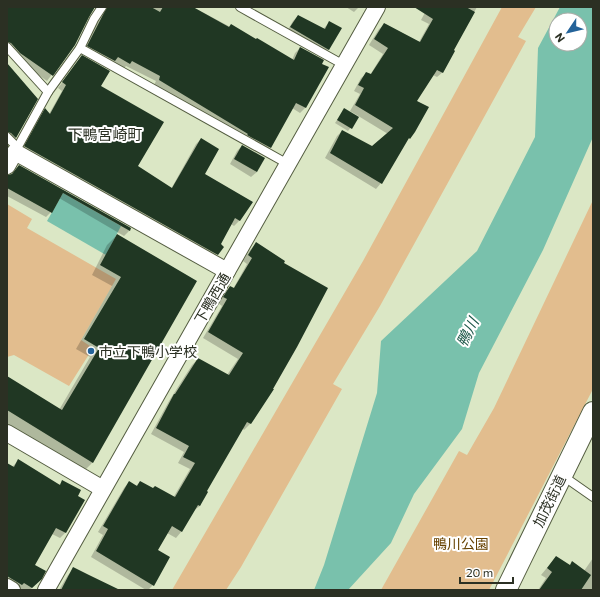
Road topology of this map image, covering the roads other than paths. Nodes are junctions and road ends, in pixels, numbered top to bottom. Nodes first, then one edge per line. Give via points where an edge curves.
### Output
1 (102, 7) edge
2 (240, 7) edge
3 (377, 7) edge
4 (7, 47) edge
5 (80, 48) junction
6 (344, 65) junction
7 (48, 92) junction
8 (7, 137) edge
9 (16, 150) junction
10 (288, 164) junction
11 (7, 166) edge
12 (227, 271) junction
13 (593, 412) edge
14 (7, 433) edge
15 (562, 475) junction
16 (103, 489) junction
17 (593, 497) edge
18 (7, 587) edge
19 (12, 590) edge
20 (46, 590) edge
21 (506, 590) edge

1 - 5 lane
2 - 6 lane
3 - 6 street, 下鴨西通
4 - 7 lane
5 - 7 lane
5 - 10 lane
6 - 10 street, 下鴨西通
7 - 9 lane
8 - 9 lane
9 - 11 street
9 - 12 street
10 - 12 street, 下鴨西通
12 - 16 street, 下鴨西通
13 - 15 street, 加茂街道
14 - 16 street
15 - 17 lane
15 - 21 street, 加茂街道
16 - 20 street, 下鴨西通
18 - 19 street

